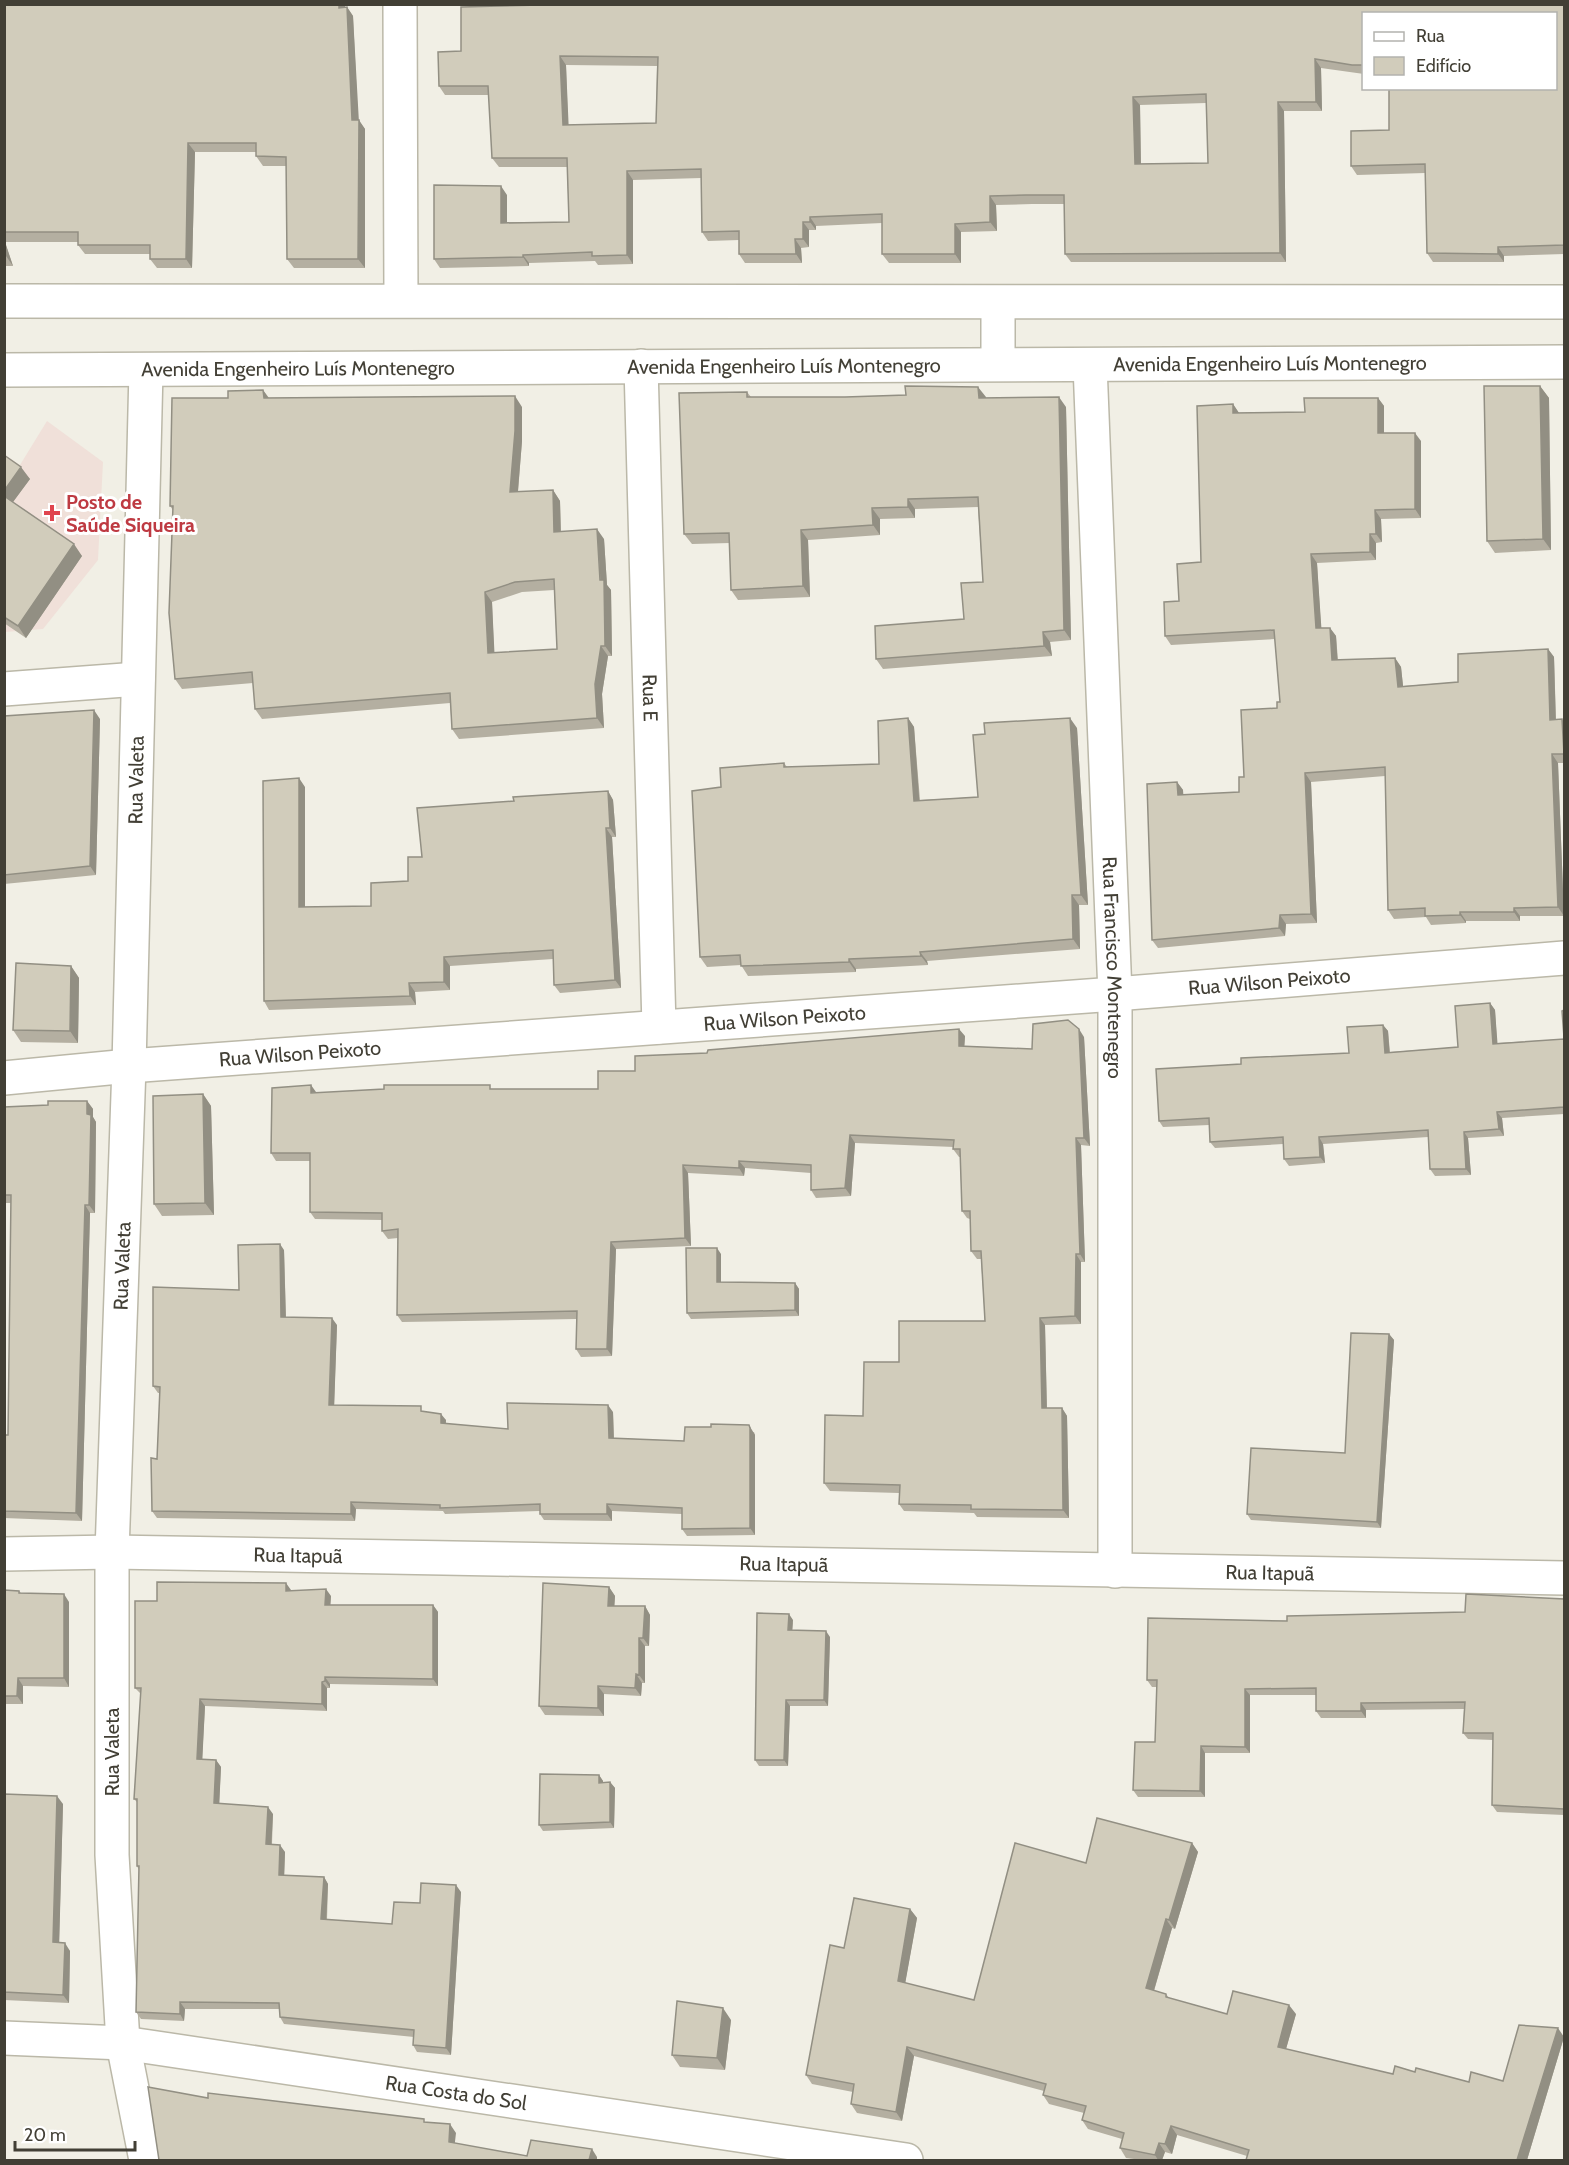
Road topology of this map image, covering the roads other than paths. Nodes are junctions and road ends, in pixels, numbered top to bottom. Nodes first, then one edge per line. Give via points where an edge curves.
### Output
1 (400, 4) edge
2 (400, 300) junction
3 (4, 301) edge
4 (1564, 302) edge
5 (998, 303) junction
6 (1564, 362) edge
7 (998, 363) junction
8 (1090, 364) junction
9 (642, 366) junction
10 (4, 370) edge
11 (146, 370) junction
12 (138, 679) junction
13 (4, 689) edge
14 (1564, 958) edge
15 (1115, 994) junction
16 (659, 1027) junction
17 (129, 1066) junction
18 (4, 1078) edge
19 (112, 1552) junction
20 (4, 1554) edge
21 (1115, 1571) junction
22 (1564, 1578) edge
23 (4, 2038) edge
24 (123, 2043) junction
25 (146, 2160) edge
26 (906, 2160) edge

1 - 2 street
2 - 3 street
2 - 5 street
4 - 5 street
5 - 7 street
6 - 8 street, Avenida Engenheiro Luís Montenegro
7 - 8 street, Avenida Engenheiro Luís Montenegro
7 - 9 street, Avenida Engenheiro Luís Montenegro
8 - 15 street, Rua Francisco Montenegro
9 - 11 street, Avenida Engenheiro Luís Montenegro
9 - 16 street, Rua E
10 - 11 street, Avenida Engenheiro Luís Montenegro
11 - 12 street, Rua Valeta
12 - 13 street
12 - 17 street, Rua Valeta
14 - 15 street, Rua Wilson Peixoto
15 - 16 street, Rua Wilson Peixoto
15 - 21 street, Rua Francisco Montenegro
16 - 17 street, Rua Wilson Peixoto
17 - 18 street, Rua Wilson Peixoto
17 - 19 street, Rua Valeta
19 - 20 street, Rua Itapuã
19 - 21 street, Rua Itapuã
19 - 24 street, Rua Valeta via 112,1856
21 - 22 street, Rua Itapuã
23 - 24 street, Rua Costa do Sol
24 - 25 street, Rua Valeta
24 - 26 street, Rua Costa do Sol

